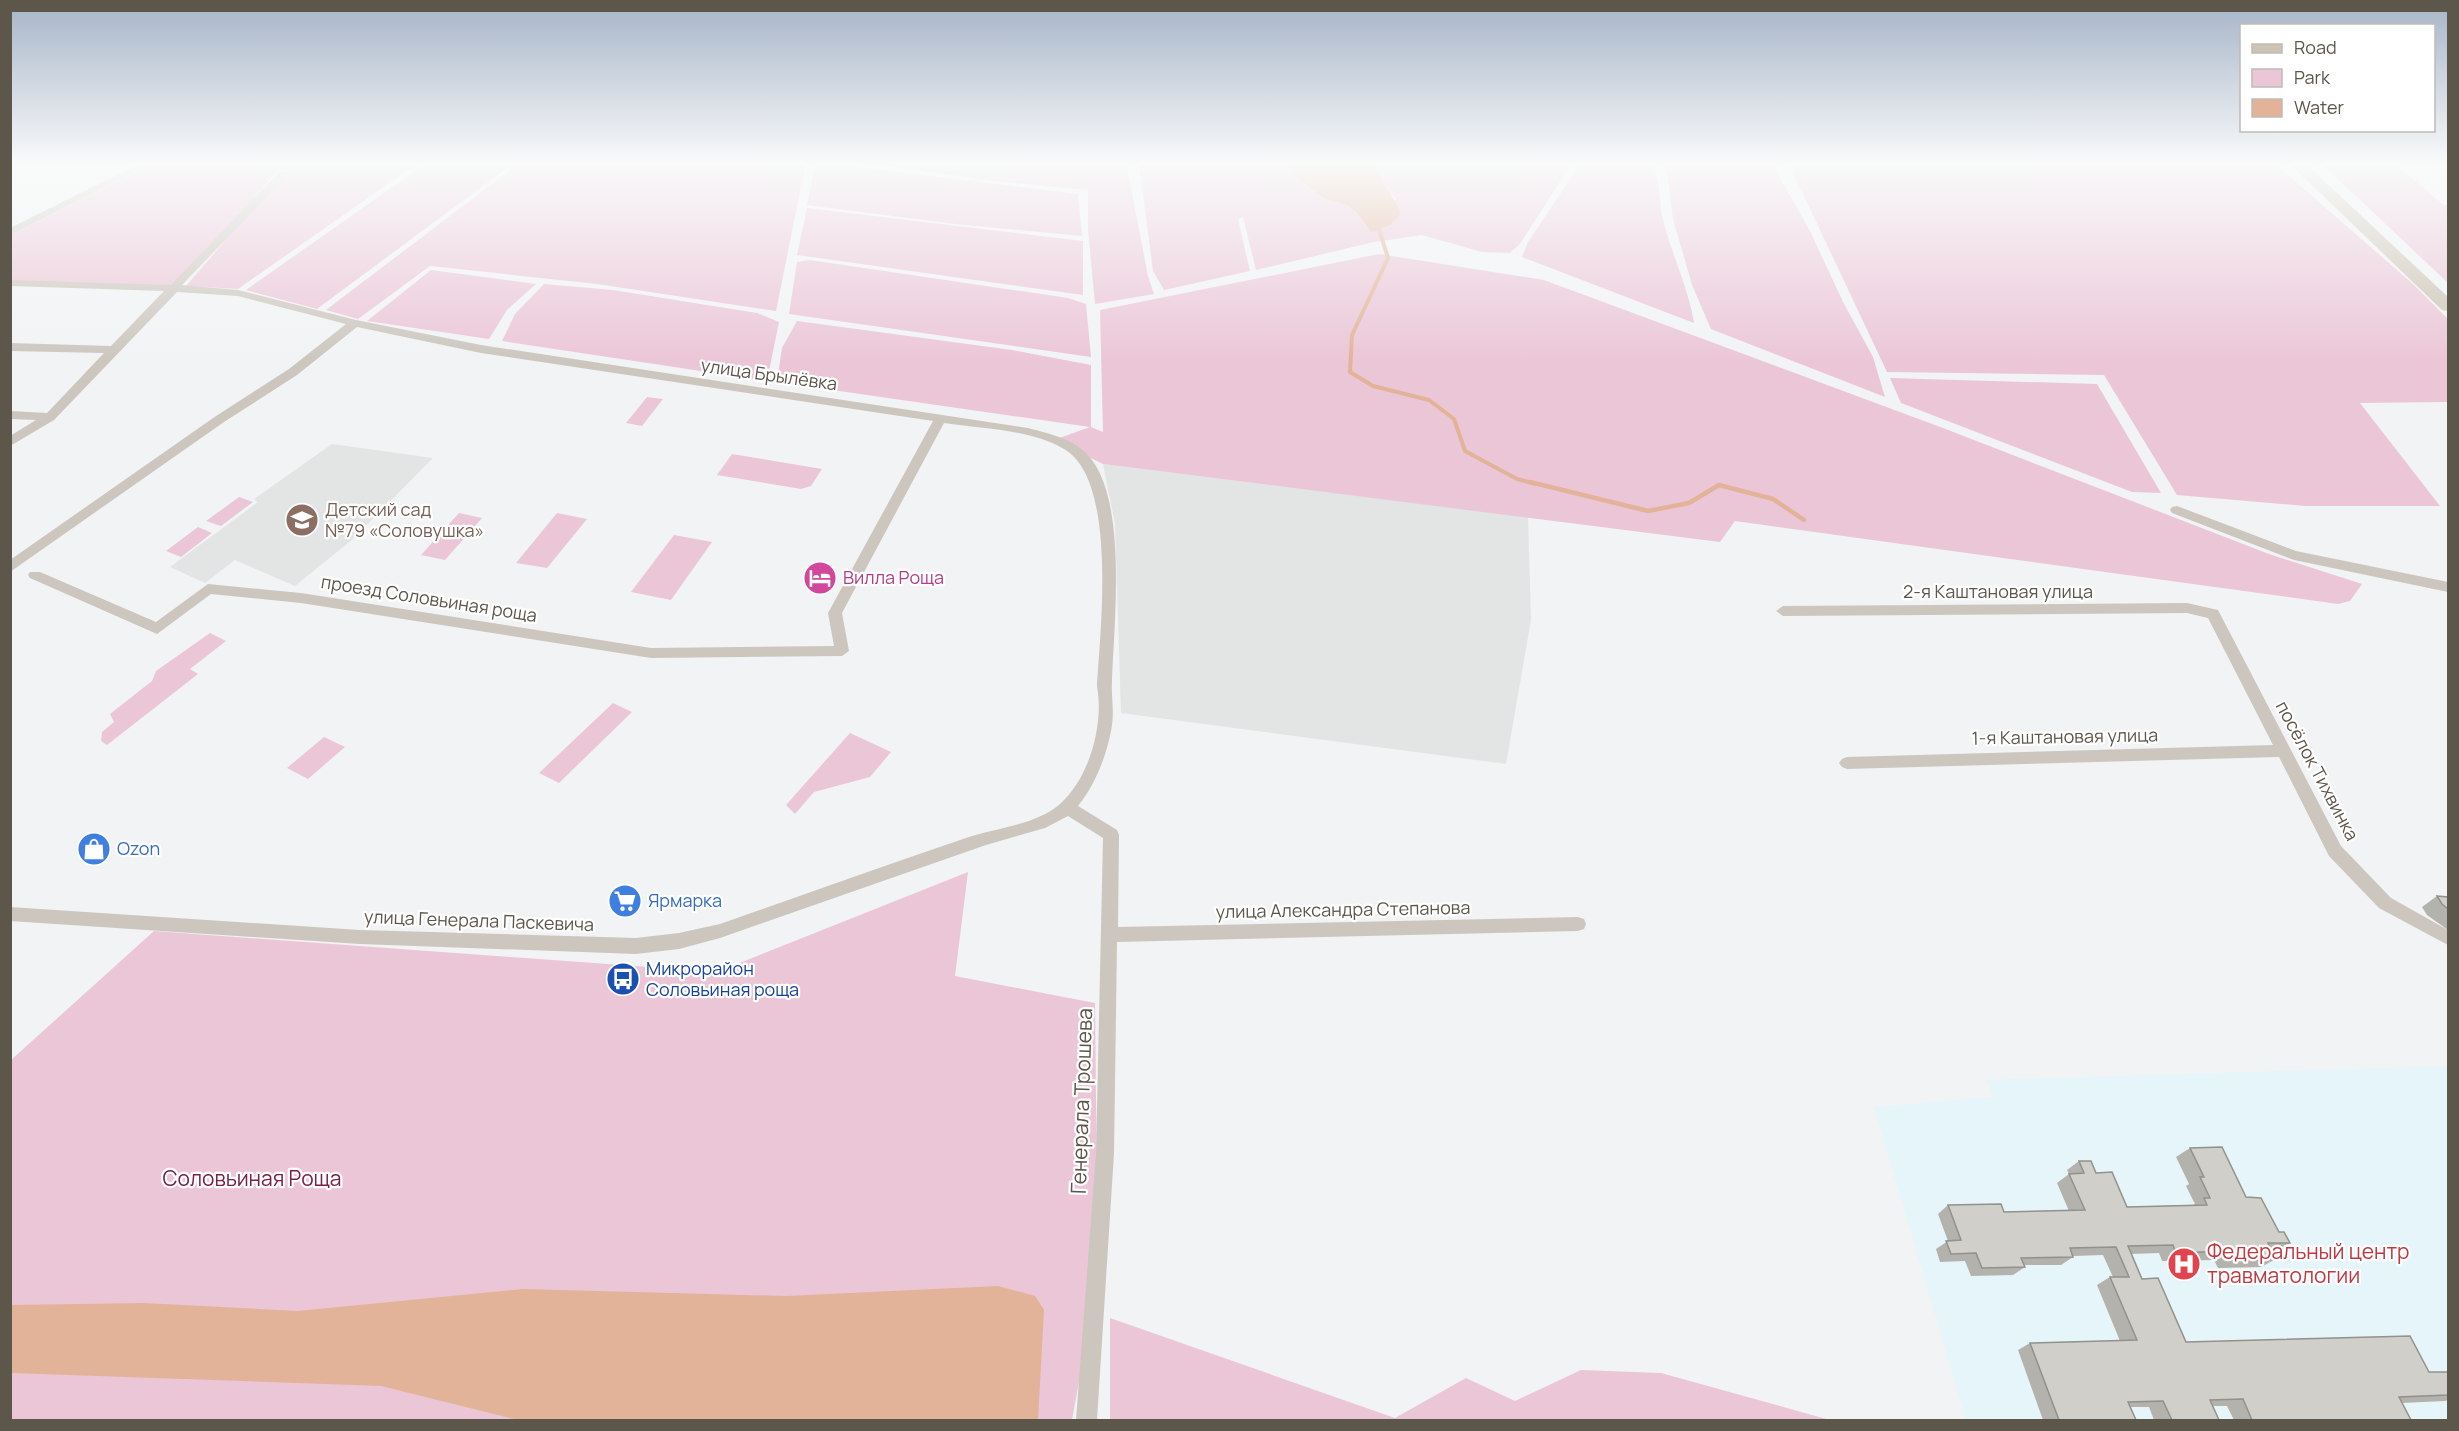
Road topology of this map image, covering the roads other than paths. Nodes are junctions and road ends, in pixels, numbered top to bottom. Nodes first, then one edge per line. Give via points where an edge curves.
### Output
1 (230, 229) edge
2 (2366, 229) edge
3 (10, 283) edge
4 (173, 288) junction
5 (2448, 306) edge
6 (354, 323) junction
7 (10, 347) edge
8 (114, 350) junction
9 (10, 415) edge
10 (50, 417) junction
11 (940, 419) junction
12 (10, 442) edge
13 (2177, 510) dead end
14 (10, 567) edge
15 (35, 575) dead end
16 (2448, 587) edge
17 (1783, 611) dead end
18 (2213, 614) joint
19 (2284, 751) junction
20 (1847, 763) dead end
21 (1067, 807) junction
22 (10, 914) edge
23 (1578, 924) dead end
24 (1109, 934) junction
25 (2448, 938) edge
26 (1086, 1420) edge

1 - 4 street
2 - 5 main road
3 - 4 street, улица Брылёвка
4 - 6 street, улица Брылёвка via 238,293
4 - 8 street
6 - 11 street, улица Брылёвка via 481,349
6 - 14 street via 293,372
7 - 8 street
8 - 10 street
9 - 10 street
10 - 12 street
11 - 15 street, проезд Соловьиная роща via 835,613 842,651 651,653 301,598 208,589 156,628
11 - 21 street, улица Брылёвка via 1052,438 1079,454 1100,485 1108,557 1106,722 1090,773
13 - 16 street via 2294,555
17 - 18 street, 2-я Каштановая улица via 2187,608
18 - 19 street, посёлок Тихвинка
19 - 20 street, 1-я Каштановая улица
19 - 25 street, посёлок Тихвинка via 2334,851 2385,903
21 - 22 street, улица Генерала Паскевича via 1047,820 720,931 636,946 360,937
21 - 24 street, Генерала Трошева via 1111,835
23 - 24 street, улица Александра Степанова
24 - 26 street, Генерала Трошева via 1105,1153

